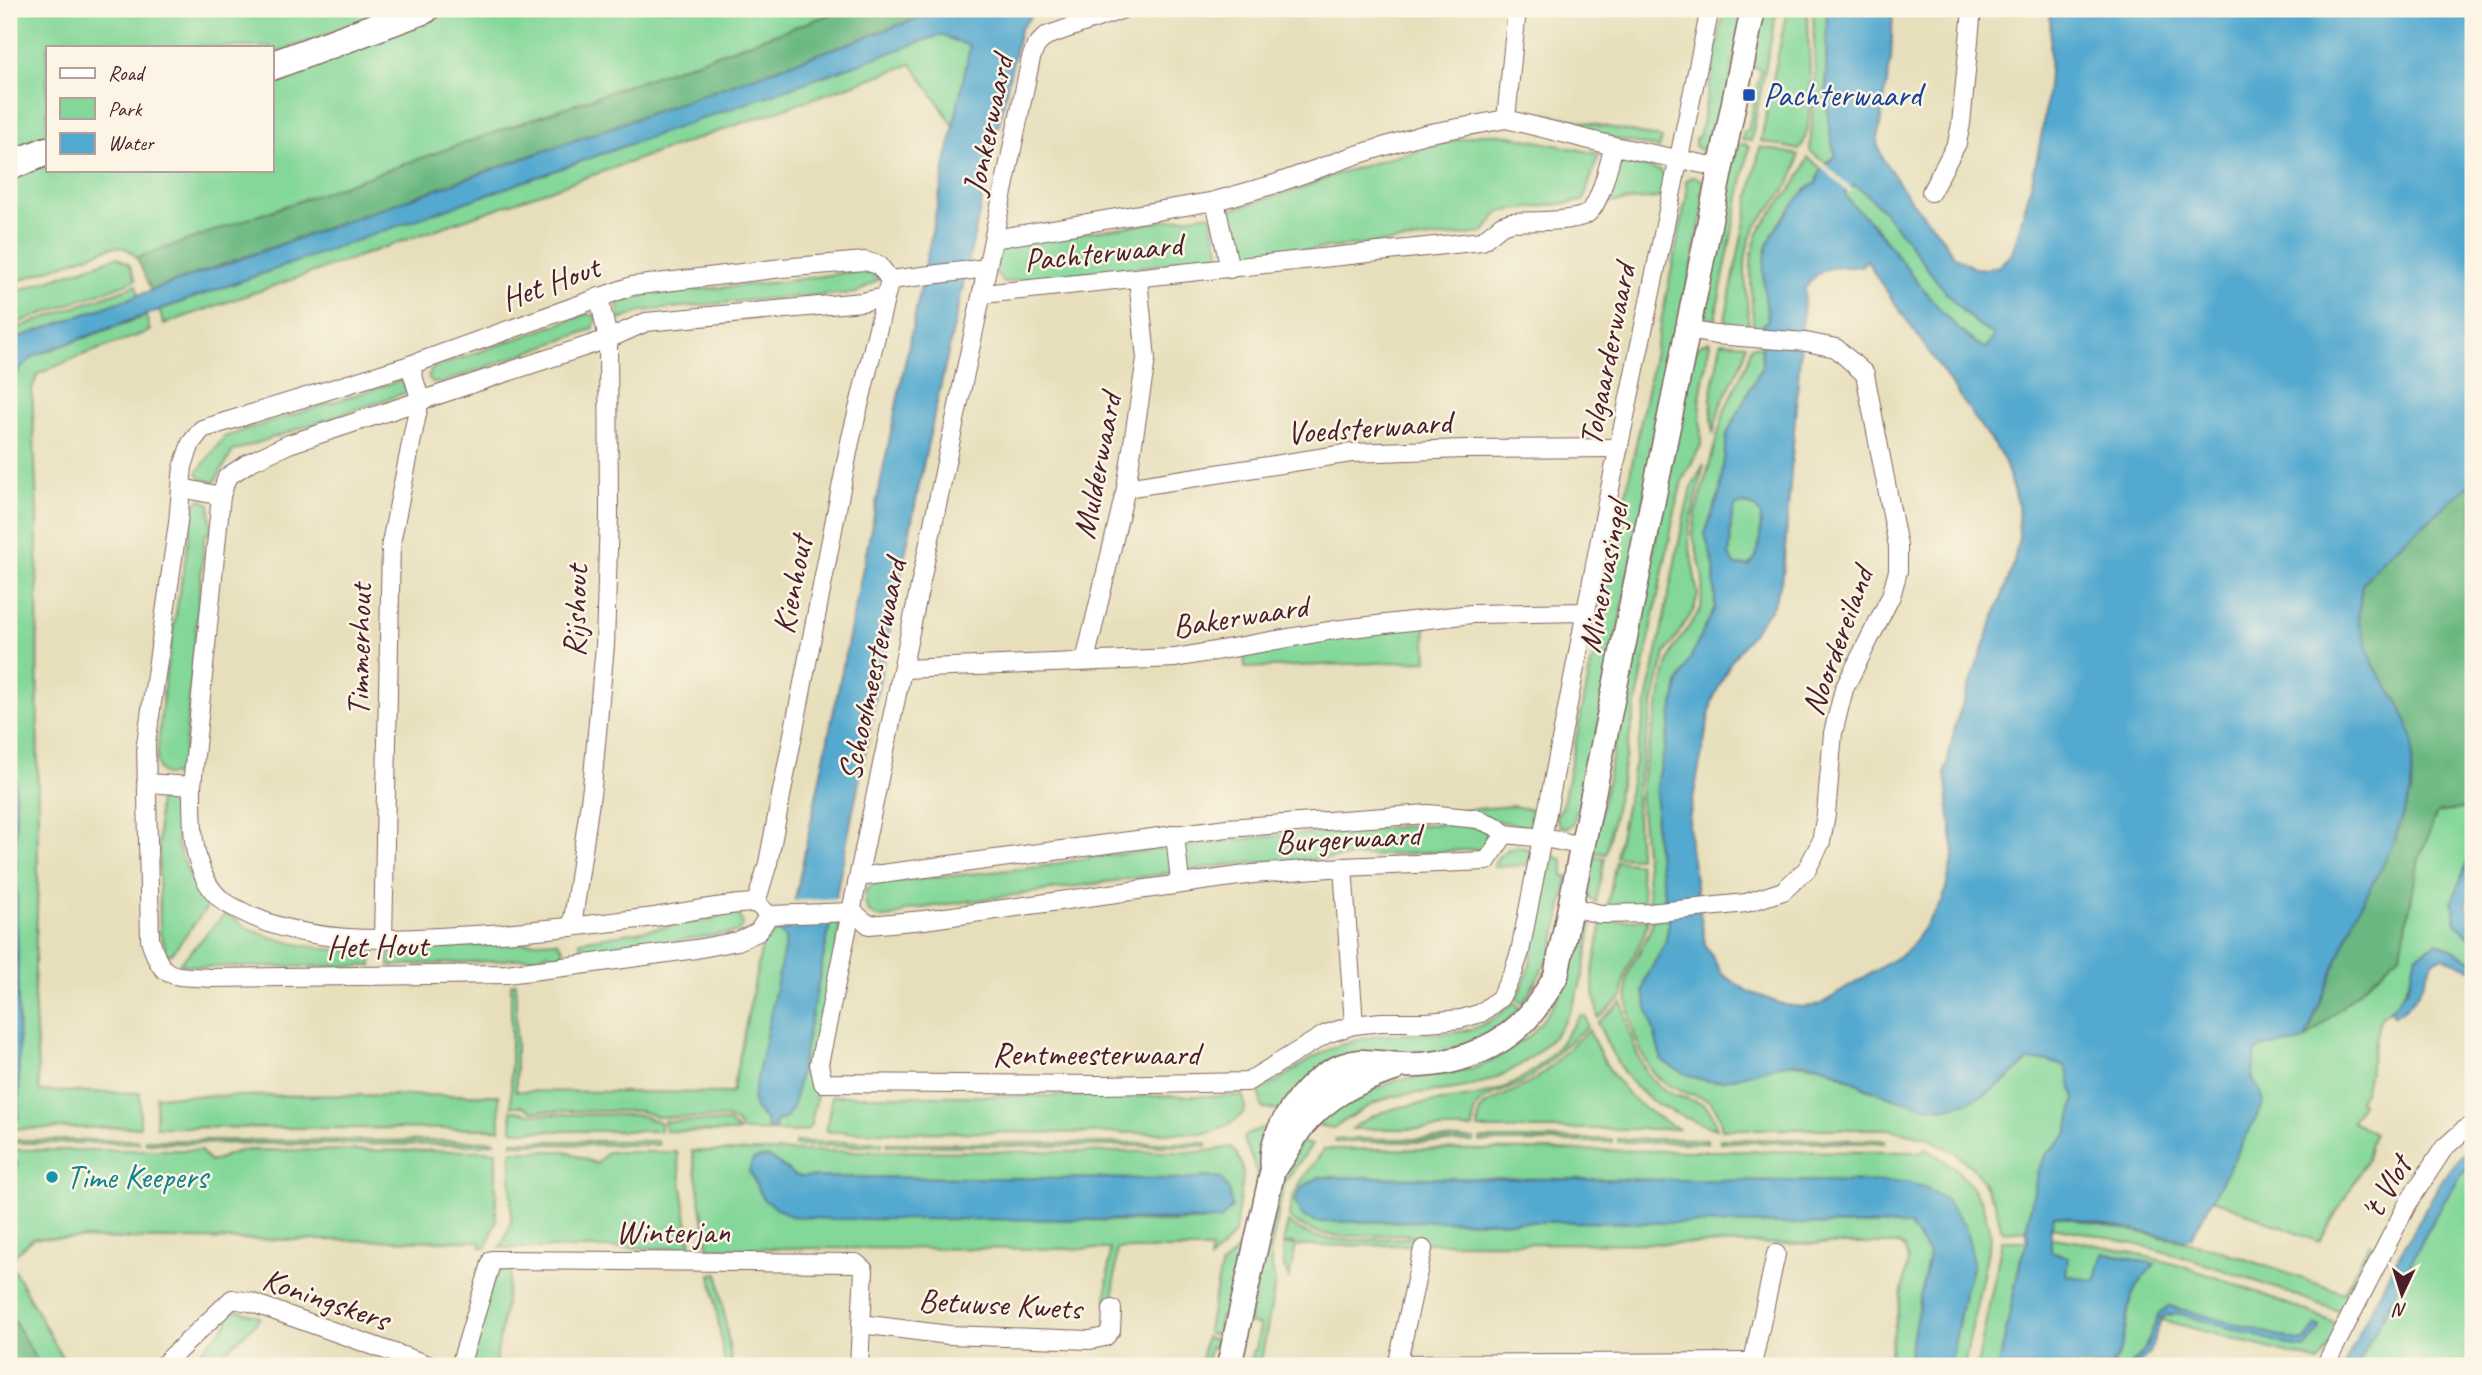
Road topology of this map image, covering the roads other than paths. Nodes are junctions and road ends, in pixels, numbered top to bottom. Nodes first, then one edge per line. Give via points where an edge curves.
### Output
1 (425, 9) edge
2 (1123, 9) edge
3 (1517, 9) edge
4 (1710, 9) edge
5 (1753, 9) edge
6 (1972, 9) edge
7 (273, 65) edge
8 (1506, 119) junction
9 (1614, 146) junction
10 (46, 150) edge
11 (1678, 158) junction
12 (9, 166) edge
13 (1722, 168) junction
14 (1931, 192) dead end
15 (1215, 201) junction
16 (993, 239) junction
17 (1230, 269) junction
18 (979, 270) junction
19 (1138, 279) junction
20 (888, 289) junction
21 (983, 294) junction
22 (598, 297) junction
23 (1688, 330) junction
24 (608, 339) junction
25 (410, 365) junction
26 (420, 399) junction
27 (1619, 448) junction
28 (182, 488) junction
29 (1125, 488) junction
30 (221, 496) junction
31 (1586, 612) junction
32 (1085, 662) junction
33 (903, 669) junction
34 (146, 783) junction
35 (192, 786) junction
36 (1175, 834) junction
37 (1505, 834) junction
38 (1544, 838) junction
39 (1584, 846) junction
40 (1343, 867) junction
41 (859, 877) junction
42 (1180, 883) junction
43 (1572, 907) junction
44 (769, 911) junction
45 (848, 912) junction
46 (572, 927) junction
47 (383, 940) junction
48 (1354, 1025) junction
49 (823, 1083) joint
50 (2473, 1126) edge
51 (1423, 1249) dead end
52 (1776, 1254) dead end
53 (1112, 1309) dead end
54 (861, 1324) junction
55 (1752, 1364) edge
56 (1397, 1365) edge
57 (162, 1366) edge
58 (431, 1366) edge
59 (460, 1366) edge
60 (859, 1366) edge
61 (1229, 1366) edge
62 (2325, 1366) edge

1 - 7 main road
2 - 16 street, Jonkerwaard via 1046,36 1036,46
3 - 8 street
4 - 11 street, Tolgaarderwaard
5 - 13 street, Minervasingel
6 - 14 street via 1965,104 1957,143
8 - 9 street, Pachterwaard
8 - 15 street, Pachterwaard via 1425,134
9 - 11 street, Pachterwaard
9 - 17 street, Pachterwaard via 1597,200 1589,213 1576,218 1511,222 1482,241 1470,243
10 - 12 main road
11 - 13 street, Pachterwaard
11 - 27 street, Tolgaarderwaard
13 - 23 street, Minervasingel
15 - 16 street, Pachterwaard
15 - 17 street, Pachterwaard
16 - 18 street, Jonkerwaard
17 - 19 street, Pachterwaard
18 - 20 street, Het Hout via 918,277
18 - 21 street, Schoolmeesterwaard
19 - 21 street, Pachterwaard
19 - 29 street, Mulderwaard via 1146,359
20 - 22 street, Het Hout via 879,265 864,261 632,286
20 - 24 street, Het Hout via 862,302 646,322
20 - 44 street, Kienhout via 850,442 768,863
21 - 33 street, Schoolmeesterwaard
22 - 24 street, Rijshout
22 - 25 street, Het Hout
23 - 39 street, Minervasingel
23 - 43 street, Noordereiland via 1836,348 1865,374 1898,546 1898,571 1891,596 1844,689 1833,733 1821,842 1807,869 1783,891 1746,903 1600,914
24 - 26 street, Het Hout
24 - 46 street, Rijshout via 605,645 592,787
25 - 26 street, Timmerhout
25 - 28 street, Het Hout via 202,429 183,466
26 - 30 street, Het Hout via 250,462 227,477
26 - 47 street, Timmerhout via 391,543
27 - 29 street, Voedsterwaard via 1352,453
27 - 31 street, Tolgaarderwaard
28 - 30 street
28 - 34 street, Het Hout via 151,699
29 - 32 street, Mulderwaard
30 - 35 street, Het Hout
31 - 32 street, Bakerwaard via 1472,614 1334,630 1175,658
31 - 38 street, Tolgaarderwaard
32 - 33 street, Bakerwaard
33 - 41 street, Schoolmeesterwaard
34 - 35 street
34 - 44 street, Het Hout via 150,939 164,972 182,976 506,974 738,941 758,932
35 - 47 street, Het Hout via 197,858 223,901 260,921 299,931
36 - 37 street, Burgerwaard via 1428,814 1478,819
36 - 41 street, Burgerwaard
36 - 42 street
37 - 38 street, Burgerwaard
37 - 40 street, Burgerwaard via 1487,861
38 - 39 street, Burgerwaard
38 - 48 street, Rentmeesterwaard via 1520,952 1500,998 1480,1013 1461,1019
39 - 43 street, Minervasingel
40 - 42 street, Burgerwaard
40 - 48 street
41 - 45 street, Schoolmeesterwaard
42 - 45 street, Burgerwaard via 894,923 869,925
43 - 61 street, Minervasingel via 1556,976 1529,1019 1490,1046 1464,1057 1405,1066 1351,1085 1301,1127 1273,1169
44 - 45 street, Het Hout
44 - 46 street, Het Hout via 727,904
45 - 49 street, Schoolmeesterwaard via 818,1064
46 - 47 street, Het Hout
48 - 49 street, Rentmeesterwaard via 1326,1034 1247,1082
50 - 62 street, 't Vlot via 2444,1148 2408,1203
51 - 56 street
52 - 55 street
53 - 54 street, Betuwse Kwets via 1111,1330 1105,1337 1090,1340 949,1335
54 - 59 street, Winterjan via 864,1270 856,1263 492,1261
54 - 60 street, Winterjan
55 - 56 street
57 - 58 street, Koningskers via 232,1299

